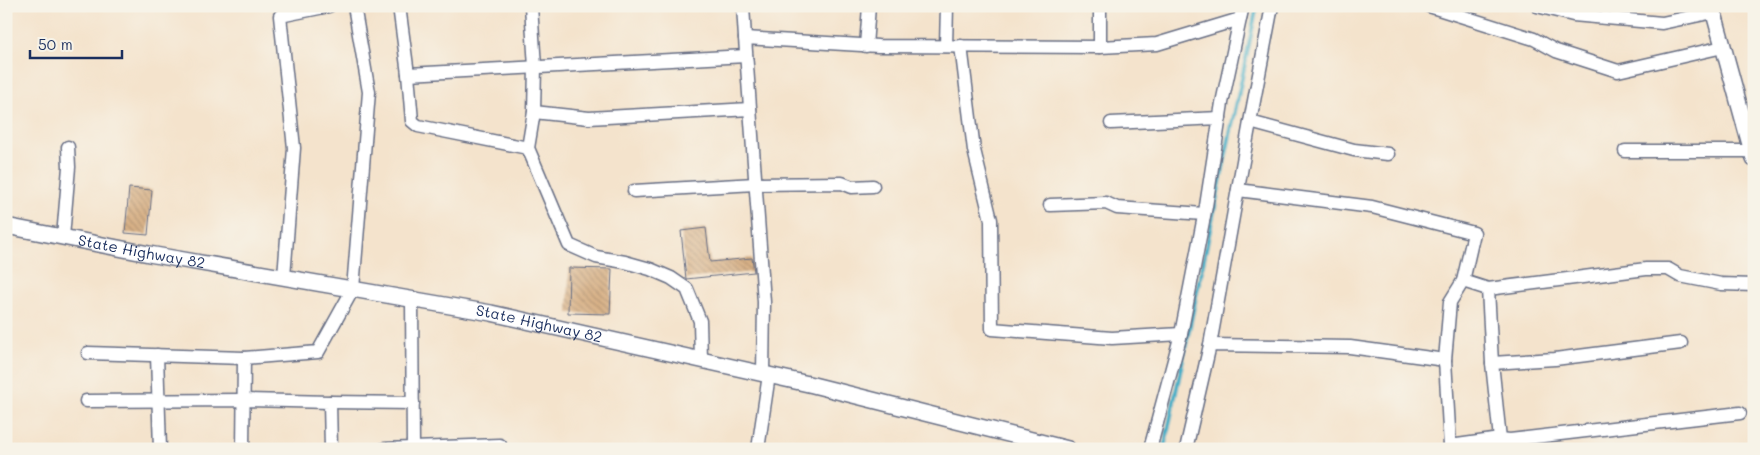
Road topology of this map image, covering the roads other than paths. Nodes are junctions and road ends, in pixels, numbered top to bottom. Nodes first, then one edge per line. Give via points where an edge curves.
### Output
1 (329, 6) edge
2 (354, 6) edge
3 (399, 6) edge
4 (531, 6) edge
5 (743, 6) edge
6 (869, 6) edge
7 (947, 6) edge
8 (1100, 6) edge
9 (1272, 6) edge
10 (1429, 6) edge
11 (1537, 6) edge
12 (1713, 9) edge
13 (1241, 12) edge
14 (745, 38) junction
15 (866, 46) junction
16 (946, 46) junction
17 (961, 46) junction
18 (1100, 47) junction
19 (1723, 47) junction
20 (746, 56) junction
21 (535, 67) junction
22 (408, 74) junction
23 (750, 109) junction
24 (534, 112) junction
25 (1220, 118) junction
26 (1250, 122) junction
27 (1111, 124) dead end
28 (68, 148) dead end
29 (528, 148) junction
30 (1625, 151) dead end
31 (1388, 154) dead end
32 (1753, 155) edge
33 (755, 184) junction
34 (873, 186) dead end
35 (1238, 190) junction
36 (634, 191) dead end
37 (1050, 204) dead end
38 (1204, 214) junction
39 (6, 226) edge
40 (63, 237) junction
41 (284, 277) junction
42 (1464, 282) junction
43 (1754, 285) edge
44 (353, 289) junction
45 (1488, 289) junction
46 (412, 300) junction
47 (1181, 334) junction
48 (1681, 343) dead end
49 (1210, 344) junction
50 (88, 353) dead end
51 (157, 355) junction
52 (244, 358) junction
53 (701, 360) junction
54 (1444, 360) junction
55 (1492, 363) junction
56 (766, 375) junction
57 (244, 400) junction
58 (158, 401) junction
59 (86, 402) dead end
60 (330, 402) junction
61 (413, 403) junction
62 (1740, 412) dead end
63 (1500, 438) junction
64 (1034, 445) edge
65 (413, 448) edge
66 (160, 449) edge
67 (243, 449) edge
68 (331, 449) edge
69 (384, 449) edge
70 (500, 449) edge
71 (758, 449) edge
72 (1068, 449) edge
73 (1150, 449) edge
74 (1186, 449) edge

1 - 41 street via 280,16 294,148
2 - 44 street via 369,92
3 - 22 street
4 - 21 street
5 - 14 street
6 - 15 street
7 - 16 street
8 - 18 street
9 - 26 street
10 - 19 street via 1534,39 1556,51 1618,71
11 - 12 street via 1573,15 1662,23
12 - 19 main road
13 - 18 street via 1157,44
13 - 25 street
14 - 15 street
14 - 20 street
15 - 16 street
16 - 17 street
17 - 18 street
17 - 47 street via 974,150 991,220 992,329 1112,338
19 - 32 main road
20 - 21 street
20 - 23 street
21 - 22 street
21 - 24 street
22 - 29 street via 412,121 418,126
23 - 24 street via 589,118
23 - 33 street
24 - 29 street
25 - 27 street
25 - 38 street
26 - 31 street via 1354,150
26 - 35 street
28 - 40 street
29 - 53 street via 569,245 596,257 650,269 688,289 700,321
30 - 32 street
33 - 34 street
33 - 36 street
33 - 56 street
35 - 42 street via 1372,207 1474,233
35 - 49 street
37 - 38 street via 1106,203 1117,208
38 - 47 street
39 - 40 main road, State Highway 82
40 - 41 main road, State Highway 82
41 - 44 main road, State Highway 82
42 - 45 street
42 - 54 street via 1450,302
43 - 45 street via 1721,284 1680,276 1668,270 1646,269
44 - 46 main road, State Highway 82
44 - 52 street via 318,352
45 - 55 street
46 - 53 main road, State Highway 82 via 491,313
46 - 61 street
47 - 73 street
48 - 55 street via 1555,359
49 - 54 street via 1350,347
49 - 74 street
50 - 51 street
51 - 52 street
51 - 58 street
52 - 57 street
53 - 56 main road, State Highway 82
54 - 63 street via 1450,446
55 - 63 street
56 - 64 main road, State Highway 82
56 - 71 street
57 - 58 street
57 - 60 street
57 - 67 street
58 - 59 street
58 - 66 street
60 - 61 street
60 - 68 street
61 - 65 street
62 - 63 street via 1510,440
64 - 72 main road, State Highway 82
65 - 69 street
65 - 70 street via 500,445

